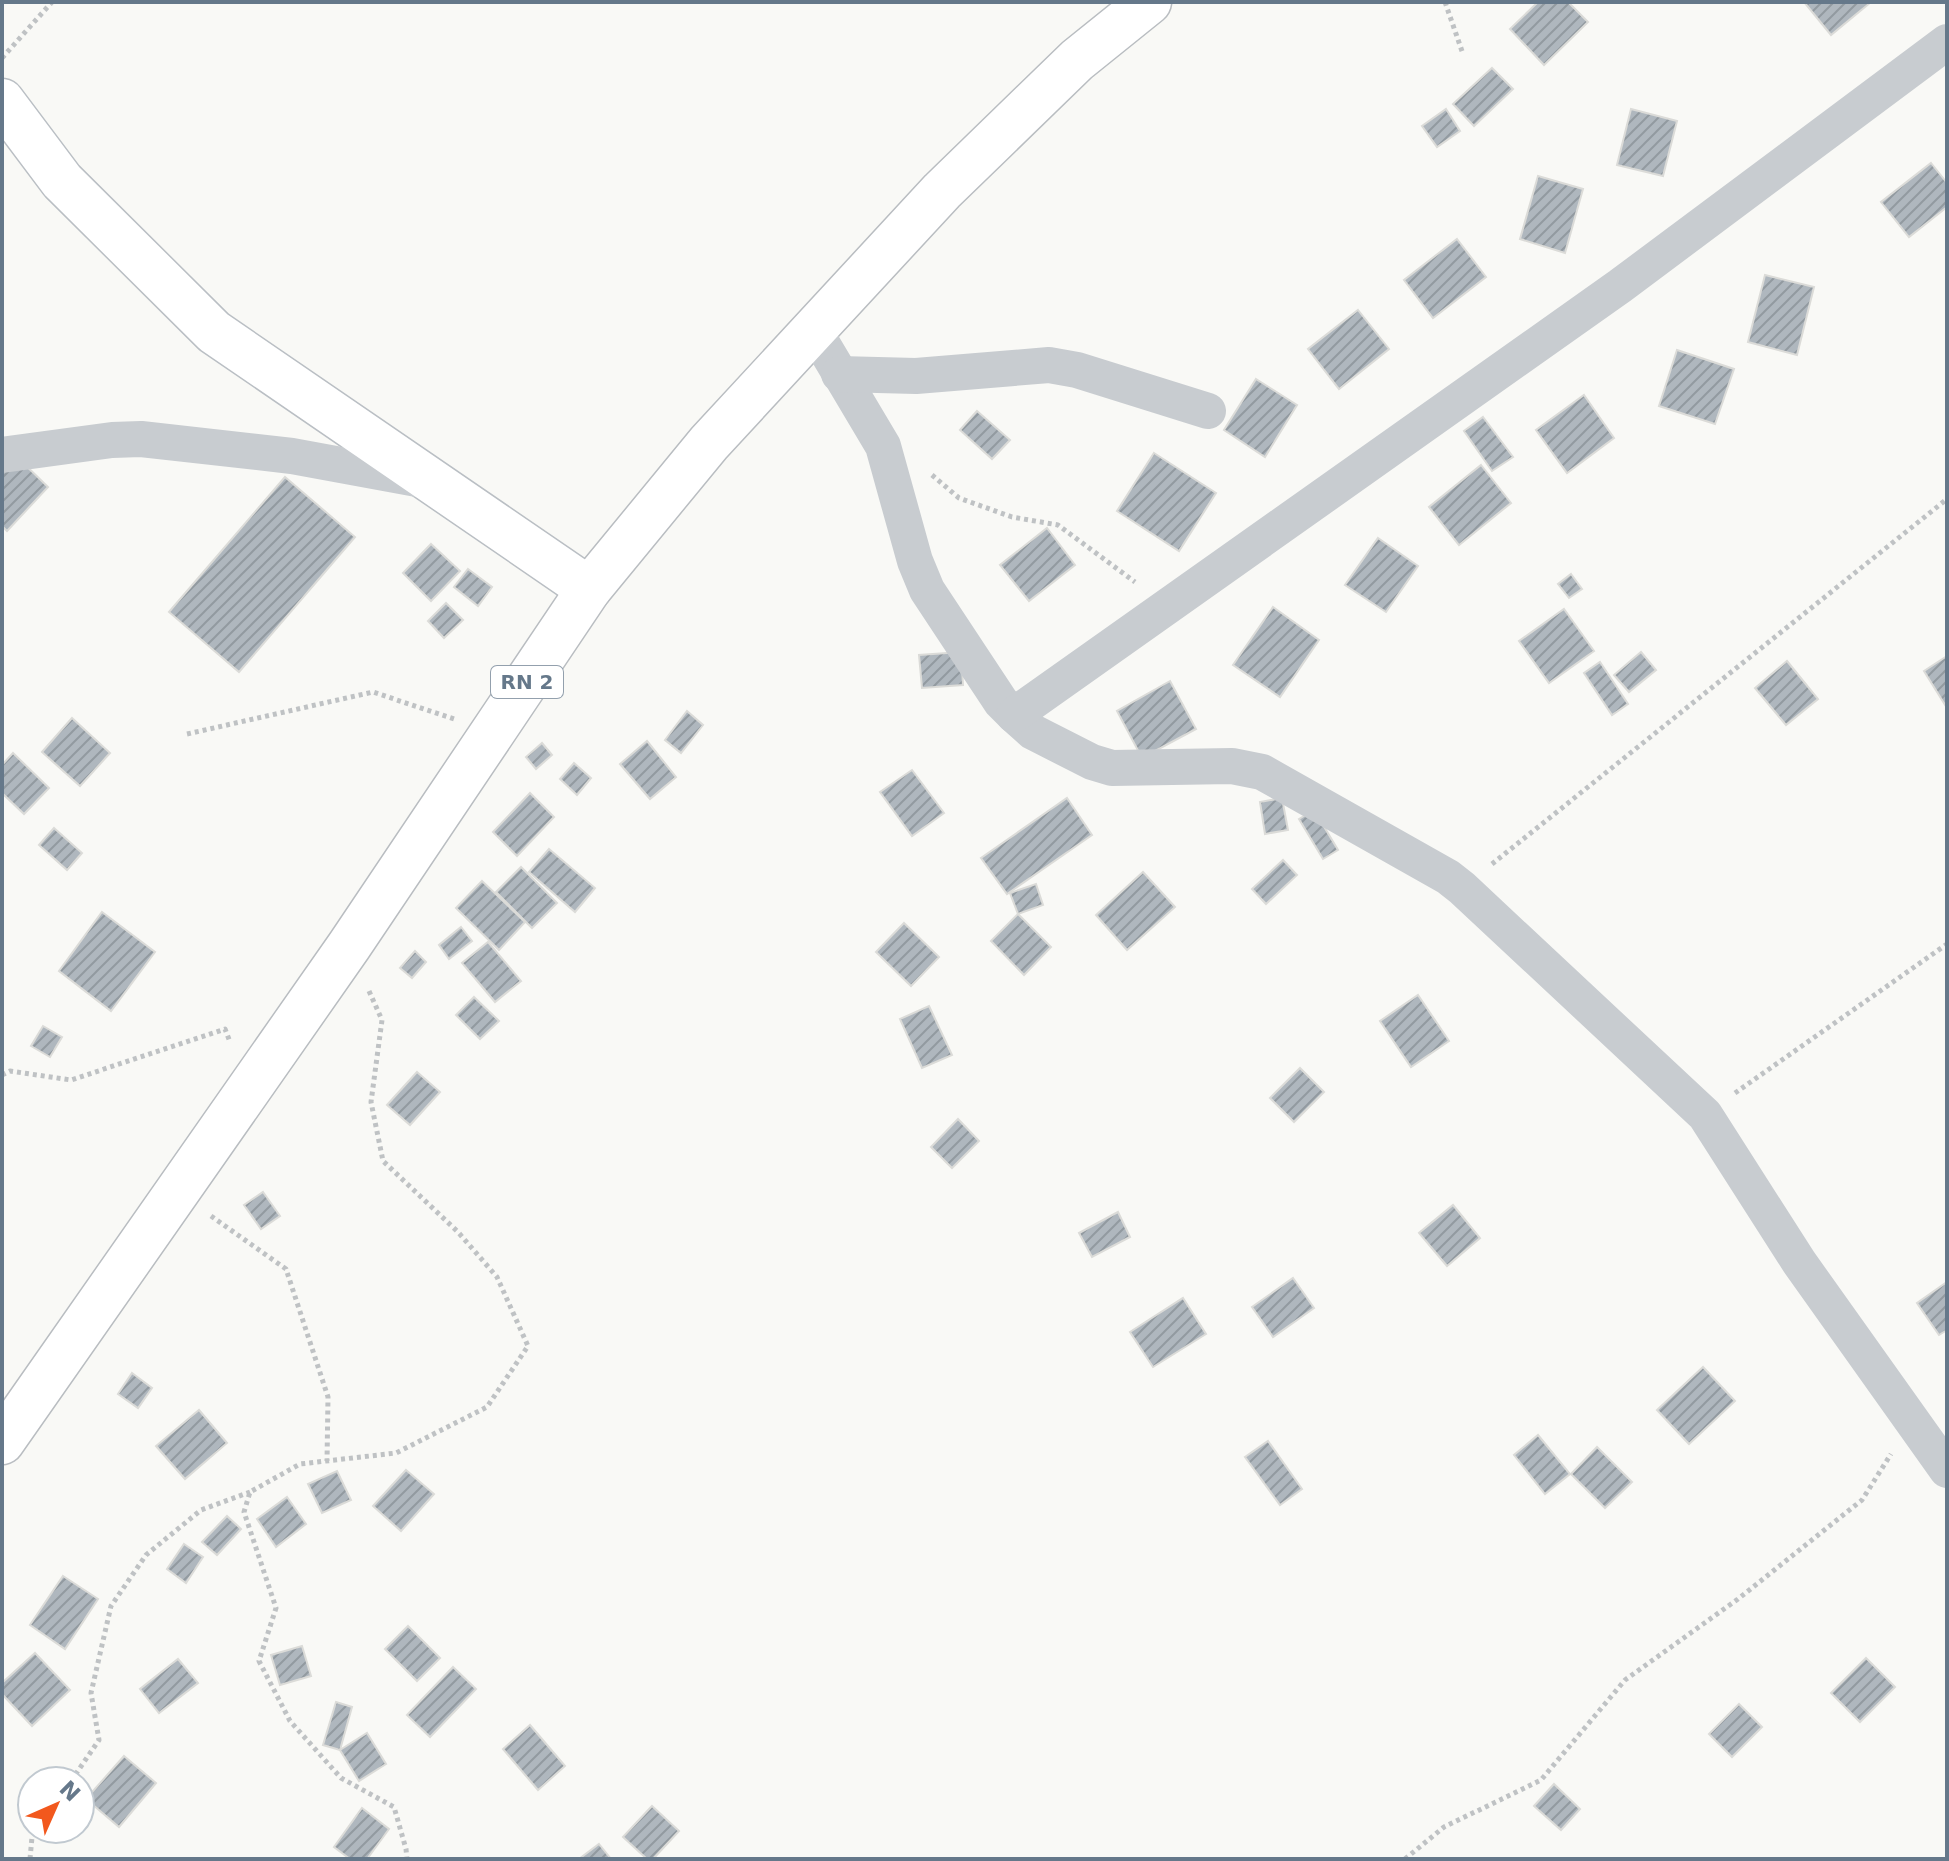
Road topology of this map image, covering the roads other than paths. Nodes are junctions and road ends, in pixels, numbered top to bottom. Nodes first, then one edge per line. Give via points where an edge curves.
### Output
1 (1149, 2) edge
2 (1947, 42) edge
3 (2, 101) edge
4 (814, 330) junction
5 (839, 374) junction
6 (1208, 411) dead end
7 (2, 455) edge
8 (433, 482) junction
9 (589, 589) junction
10 (1014, 715) junction
11 (2, 1442) edge
12 (1947, 1470) edge

1 - 4 main road, RN 2 via 1077,60 953,180
2 - 10 street via 1620,286
3 - 8 main road via 62,181 214,332
4 - 5 street
4 - 9 main road, RN 2 via 709,443
5 - 6 street via 916,376 1049,365
5 - 10 street via 883,446 919,574
7 - 8 street via 141,439 292,456
8 - 9 main road
9 - 11 main road, RN 2 via 349,946
10 - 12 street via 1033,732 1112,768 1232,766 1262,772 1462,888 1705,1115 1799,1262

